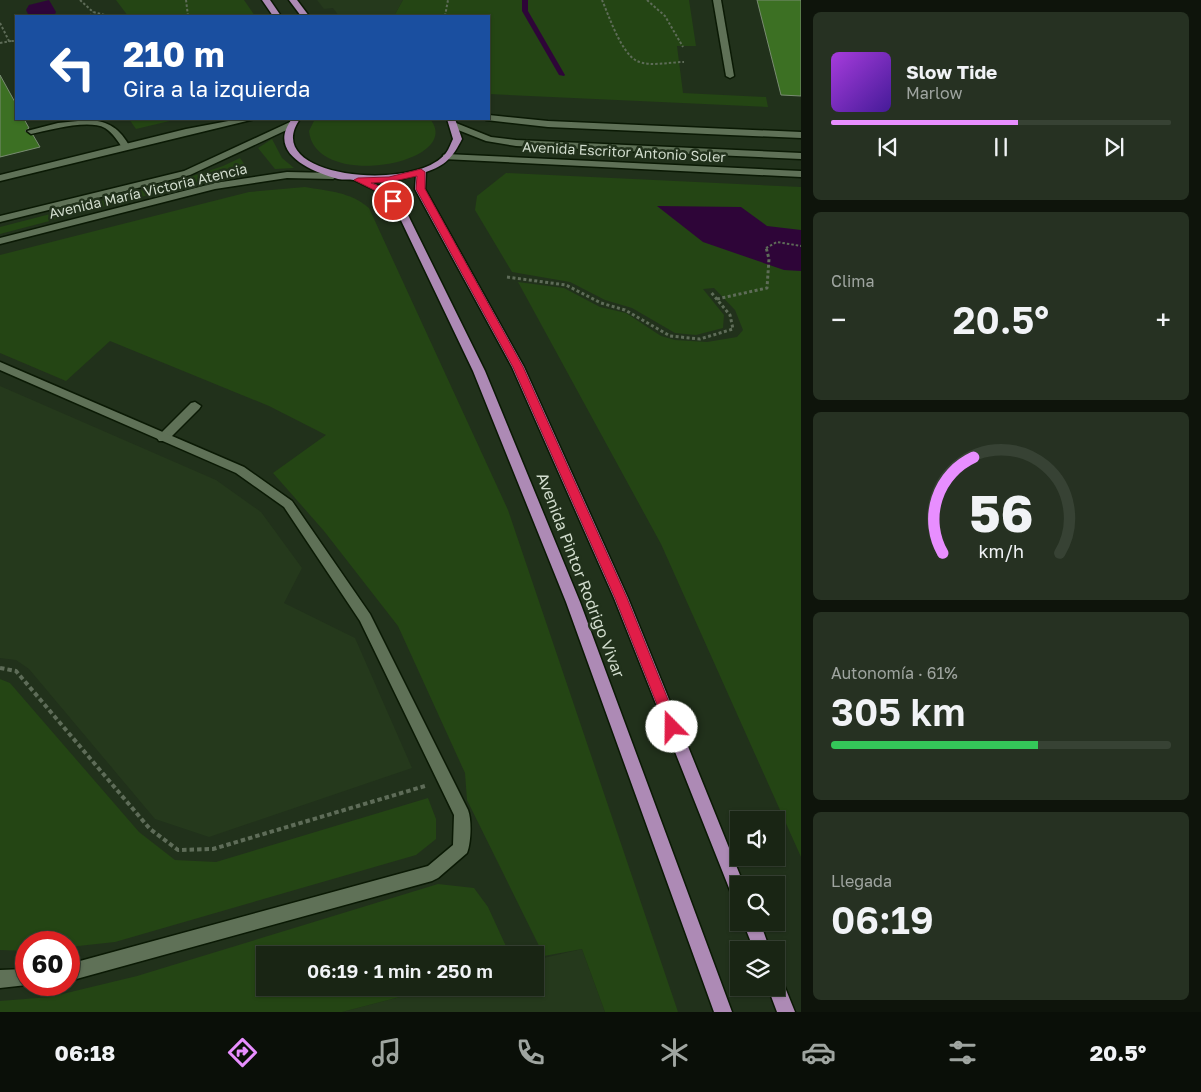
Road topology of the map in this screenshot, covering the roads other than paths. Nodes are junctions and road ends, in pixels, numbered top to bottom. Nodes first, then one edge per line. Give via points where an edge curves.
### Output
1 (266, 0) edge
2 (293, 0) edge
3 (717, 0) edge
4 (276, 15) edge
5 (304, 15) edge
6 (730, 76) dead end
7 (490, 118) edge
8 (247, 120) edge
9 (293, 122) edge
10 (453, 122) edge
11 (31, 131) dead end
12 (801, 135) edge
13 (126, 147) junction
14 (801, 156) edge
15 (446, 157) junction
16 (421, 172) junction
17 (801, 174) edge
18 (333, 176) junction
19 (0, 178) edge
20 (358, 180) junction
21 (0, 219) edge
22 (0, 241) edge
23 (0, 366) edge
24 (195, 406) dead end
25 (163, 438) junction
26 (732, 876) edge
27 (80, 970) edge
28 (15, 977) edge
29 (0, 979) edge
30 (780, 996) edge
31 (723, 1012) edge
32 (786, 1012) edge

1 - 4 main road
2 - 5 main road
3 - 6 street
7 - 12 street, Avenida Escritor Antonio Soler via 548,124
8 - 13 street
9 - 18 main road via 287,137 290,149 314,169
9 - 21 street, Avenida María Victoria Atencia via 187,173
10 - 14 street, Avenida Escritor Antonio Soler via 489,139 516,143
10 - 15 main road via 458,136
11 - 13 street via 64,124 104,125 118,134
13 - 19 street
15 - 16 main road
15 - 17 street, Avenida Escritor Antonio Soler
16 - 20 main road via 389,180
16 - 26 main road, Avenida Pintor Rodrigo Vivar via 420,189 518,367 621,598
18 - 20 main road
18 - 22 street, Avenida María Victoria Atencia via 287,175 215,186
20 - 31 main road, Avenida Pintor Rodrigo Vivar via 386,192 400,211 479,371 573,602
23 - 25 street
24 - 25 street
25 - 27 street via 240,470 288,504 365,618 462,815 461,848 432,873
28 - 29 street
30 - 32 main road

